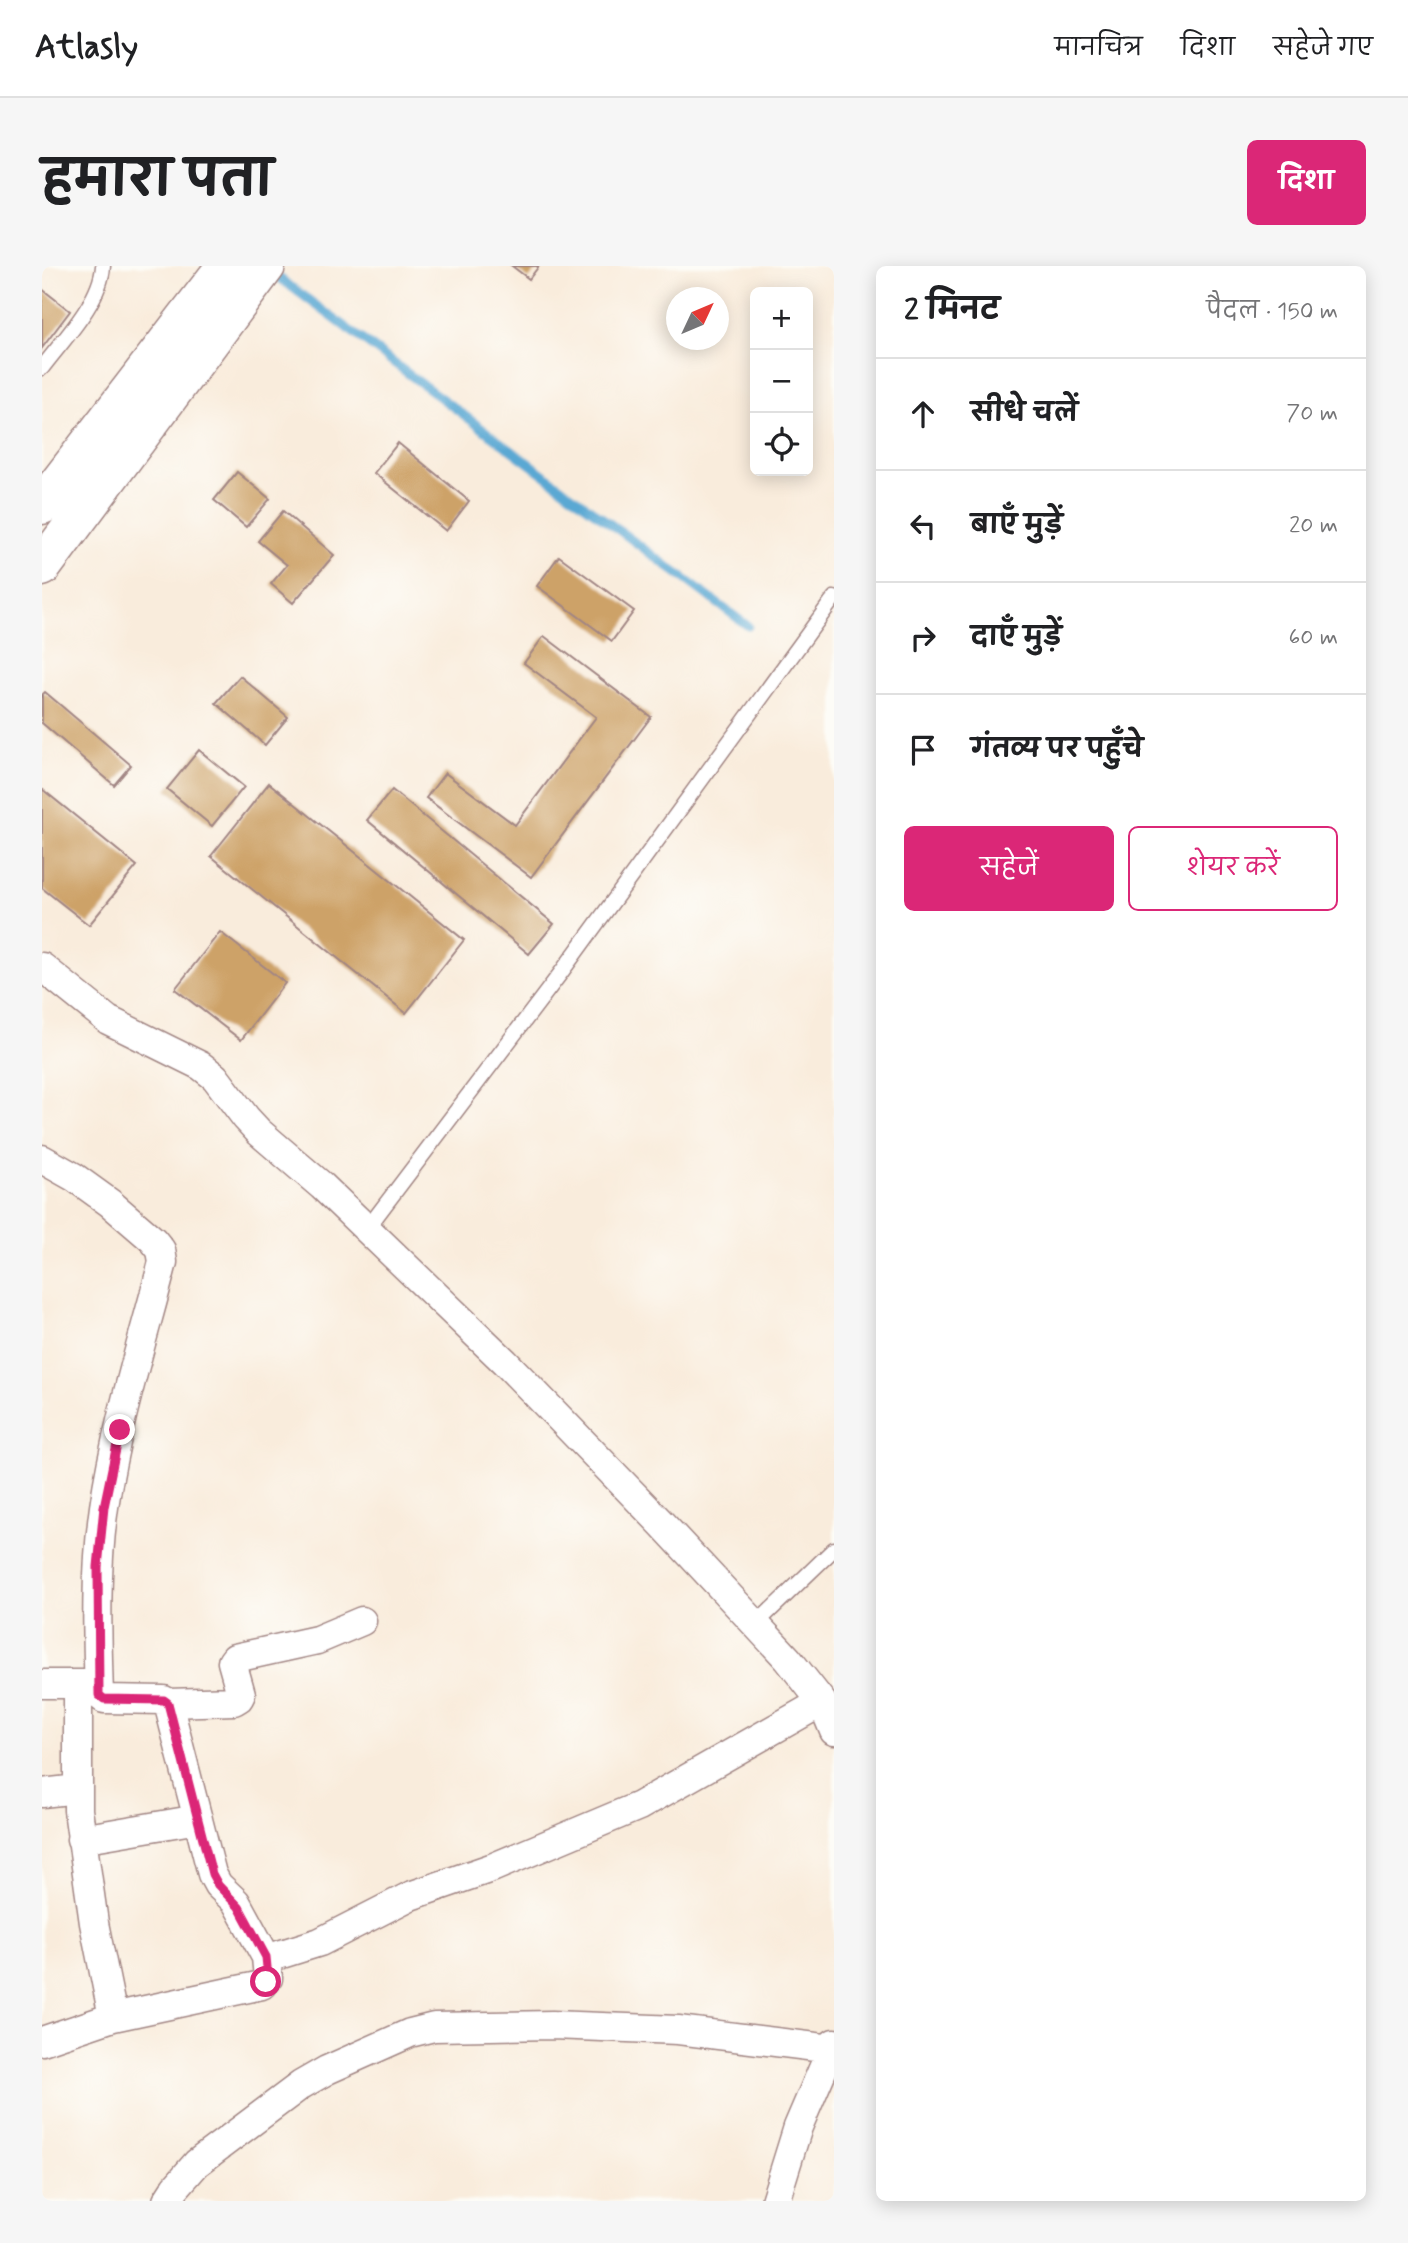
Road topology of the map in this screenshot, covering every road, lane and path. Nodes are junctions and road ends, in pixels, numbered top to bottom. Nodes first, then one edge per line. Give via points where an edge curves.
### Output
1 (103, 266) edge
2 (226, 266) edge
3 (266, 266) edge
4 (42, 368) edge
5 (42, 506) edge
6 (42, 566) edge
7 (834, 598) edge
8 (42, 967) edge
9 (42, 1159) edge
10 (366, 1230) junction
11 (834, 1549) edge
12 (362, 1621) dead end
13 (756, 1624) junction
14 (42, 1684) edge
15 (88, 1684) junction
16 (822, 1702) junction
17 (168, 1703) junction
18 (834, 1731) edge
19 (78, 1789) junction
20 (42, 1793) edge
21 (198, 1819) junction
22 (81, 1839) junction
23 (266, 1957) junction
24 (113, 2017) junction
25 (42, 2041) edge
26 (833, 2046) edge
27 (167, 2201) edge
28 (775, 2201) edge

1 - 4 lane via 96,295
2 - 5 street
3 - 6 street
7 - 10 lane via 560,974
8 - 10 street via 108,1020 215,1077 259,1132
9 - 15 street via 110,1203 153,1240 163,1262 104,1507
10 - 13 street via 505,1362
11 - 13 lane
12 - 17 street via 317,1640 235,1658 239,1699
13 - 16 street
14 - 15 street
15 - 17 street via 104,1699
15 - 19 street
16 - 18 street
16 - 23 street via 639,1806 494,1867 410,1896 320,1942
17 - 21 street
19 - 20 street
19 - 22 street
21 - 22 street
21 - 23 street via 214,1880 236,1902
22 - 24 street
23 - 24 street via 268,1978 262,1984
24 - 25 street
26 - 27 street via 678,2030 434,2027 410,2033 301,2085 197,2163
26 - 28 street via 798,2127

